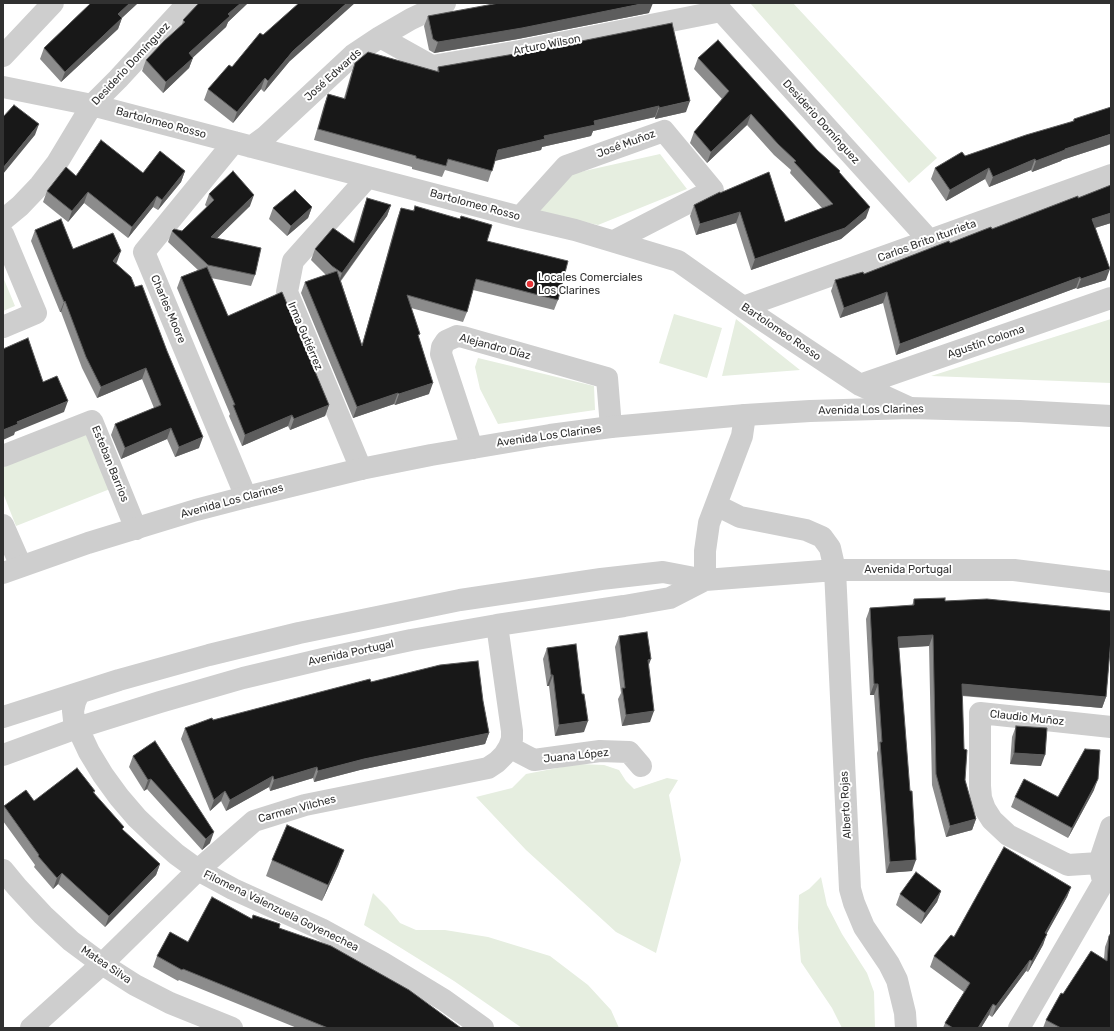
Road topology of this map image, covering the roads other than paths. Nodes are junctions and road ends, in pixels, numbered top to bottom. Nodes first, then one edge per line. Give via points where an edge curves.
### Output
1 (52, 3) edge
2 (188, 3) edge
3 (445, 3) edge
4 (718, 7) edge
5 (380, 37) junction
6 (3, 56) edge
7 (3, 87) edge
8 (92, 105) junction
9 (242, 144) junction
10 (1111, 175) edge
11 (368, 177) junction
12 (520, 217) junction
13 (3, 220) edge
14 (3, 234) edge
15 (929, 240) junction
16 (614, 241) junction
17 (1111, 298) edge
18 (743, 306) junction
19 (3, 326) edge
20 (860, 384) junction
21 (910, 408) junction
22 (745, 415) junction
23 (1111, 416) edge
24 (611, 427) junction
25 (472, 448) junction
26 (3, 456) edge
27 (361, 469) junction
28 (246, 497) junction
29 (716, 505) junction
30 (3, 525) edge
31 (136, 529) junction
32 (12, 570) edge
33 (835, 570) junction
34 (705, 580) junction
35 (1111, 582) edge
36 (497, 625) junction
37 (79, 693) junction
38 (3, 717) edge
39 (1111, 727) edge
40 (77, 728) junction
41 (509, 747) junction
42 (3, 755) edge
43 (641, 766) dead end
44 (1111, 826) edge
45 (3, 870) edge
46 (198, 870) junction
47 (1104, 878) edge
48 (102, 964) junction
49 (202, 1023) edge
50 (31, 1028) edge
51 (232, 1028) edge
52 (482, 1028) edge
53 (906, 1028) edge
54 (1019, 1028) edge

1 - 6 street
2 - 8 street, Desiderio Domínguez
3 - 5 street, José Edwards
4 - 5 street, Arturo Wilson via 520,51 432,66
4 - 15 street, Desiderio Domínguez
5 - 9 street, José Edwards via 353,55 266,136
7 - 8 street, Bartolomeo Rosso
8 - 9 street, Bartolomeo Rosso
8 - 13 street, Desiderio Domínguez via 57,163 40,185
9 - 11 street, Bartolomeo Rosso
9 - 28 street, Charles Moore via 144,252
10 - 15 street, Carlos Brito Iturrieta
11 - 12 street, Bartolomeo Rosso
11 - 27 street, Irma Gutiérrez via 293,261 287,292
12 - 16 street, Bartolomeo Rosso
12 - 16 street, José Muñoz via 566,166 664,131 713,190
14 - 19 street via 36,313
15 - 18 street, Carlos Brito Iturrieta
16 - 18 street, Bartolomeo Rosso via 678,260
17 - 20 street, Agustín Coloma
18 - 20 street, Bartolomeo Rosso
20 - 21 street, Bartolomeo Rosso
21 - 22 street, Avenida Los Clarines
21 - 23 street, Avenida Los Clarines
22 - 24 street, Avenida Los Clarines
22 - 29 street via 742,436
24 - 25 street, Avenida Los Clarines
24 - 25 street, Alejandro Díaz via 607,378 457,336 446,341 441,354
25 - 27 street, Avenida Los Clarines
26 - 31 street, Esteban Barrios via 92,421
27 - 28 street, Avenida Los Clarines
28 - 31 street, Avenida Los Clarines
29 - 33 street, Alberto Rojas via 740,517 806,530 822,537 830,548
29 - 34 street via 709,523 704,551
30 - 32 street
31 - 32 street, Avenida Los Clarines
33 - 34 street, Avenida Portugal
33 - 35 street, Avenida Portugal via 1014,570
33 - 53 street, Alberto Rojas via 850,889 864,927 897,980
34 - 36 street, Avenida Portugal via 670,598
34 - 37 street, Avenida Portugal via 663,572 460,600 299,633 209,655
36 - 40 street, Avenida Portugal via 411,640 243,678
36 - 41 street via 512,727
37 - 38 street, Avenida Portugal
37 - 40 street, Filomena Valenzuela Goyenechea via 73,711
39 - 47 street, Claudio Muñoz via 980,713 981,798 992,820 1008,835
40 - 42 street, Avenida Portugal
40 - 46 street, Filomena Valenzuela Goyenechea via 119,797 156,836
41 - 43 street, Juana López via 534,760 600,751 629,752
41 - 46 street, Carmen Vilches via 504,755 488,768 305,805 254,821
44 - 47 street
45 - 48 street, Matea Silva via 43,915 71,941
46 - 48 street, Carmen Vilches
46 - 52 street, Filomena Valenzuela Goyenechea via 383,962 444,1000
47 - 54 street
48 - 49 street, Matea Silva
48 - 50 street, Carmen Vilches
49 - 51 street, Matea Silva

